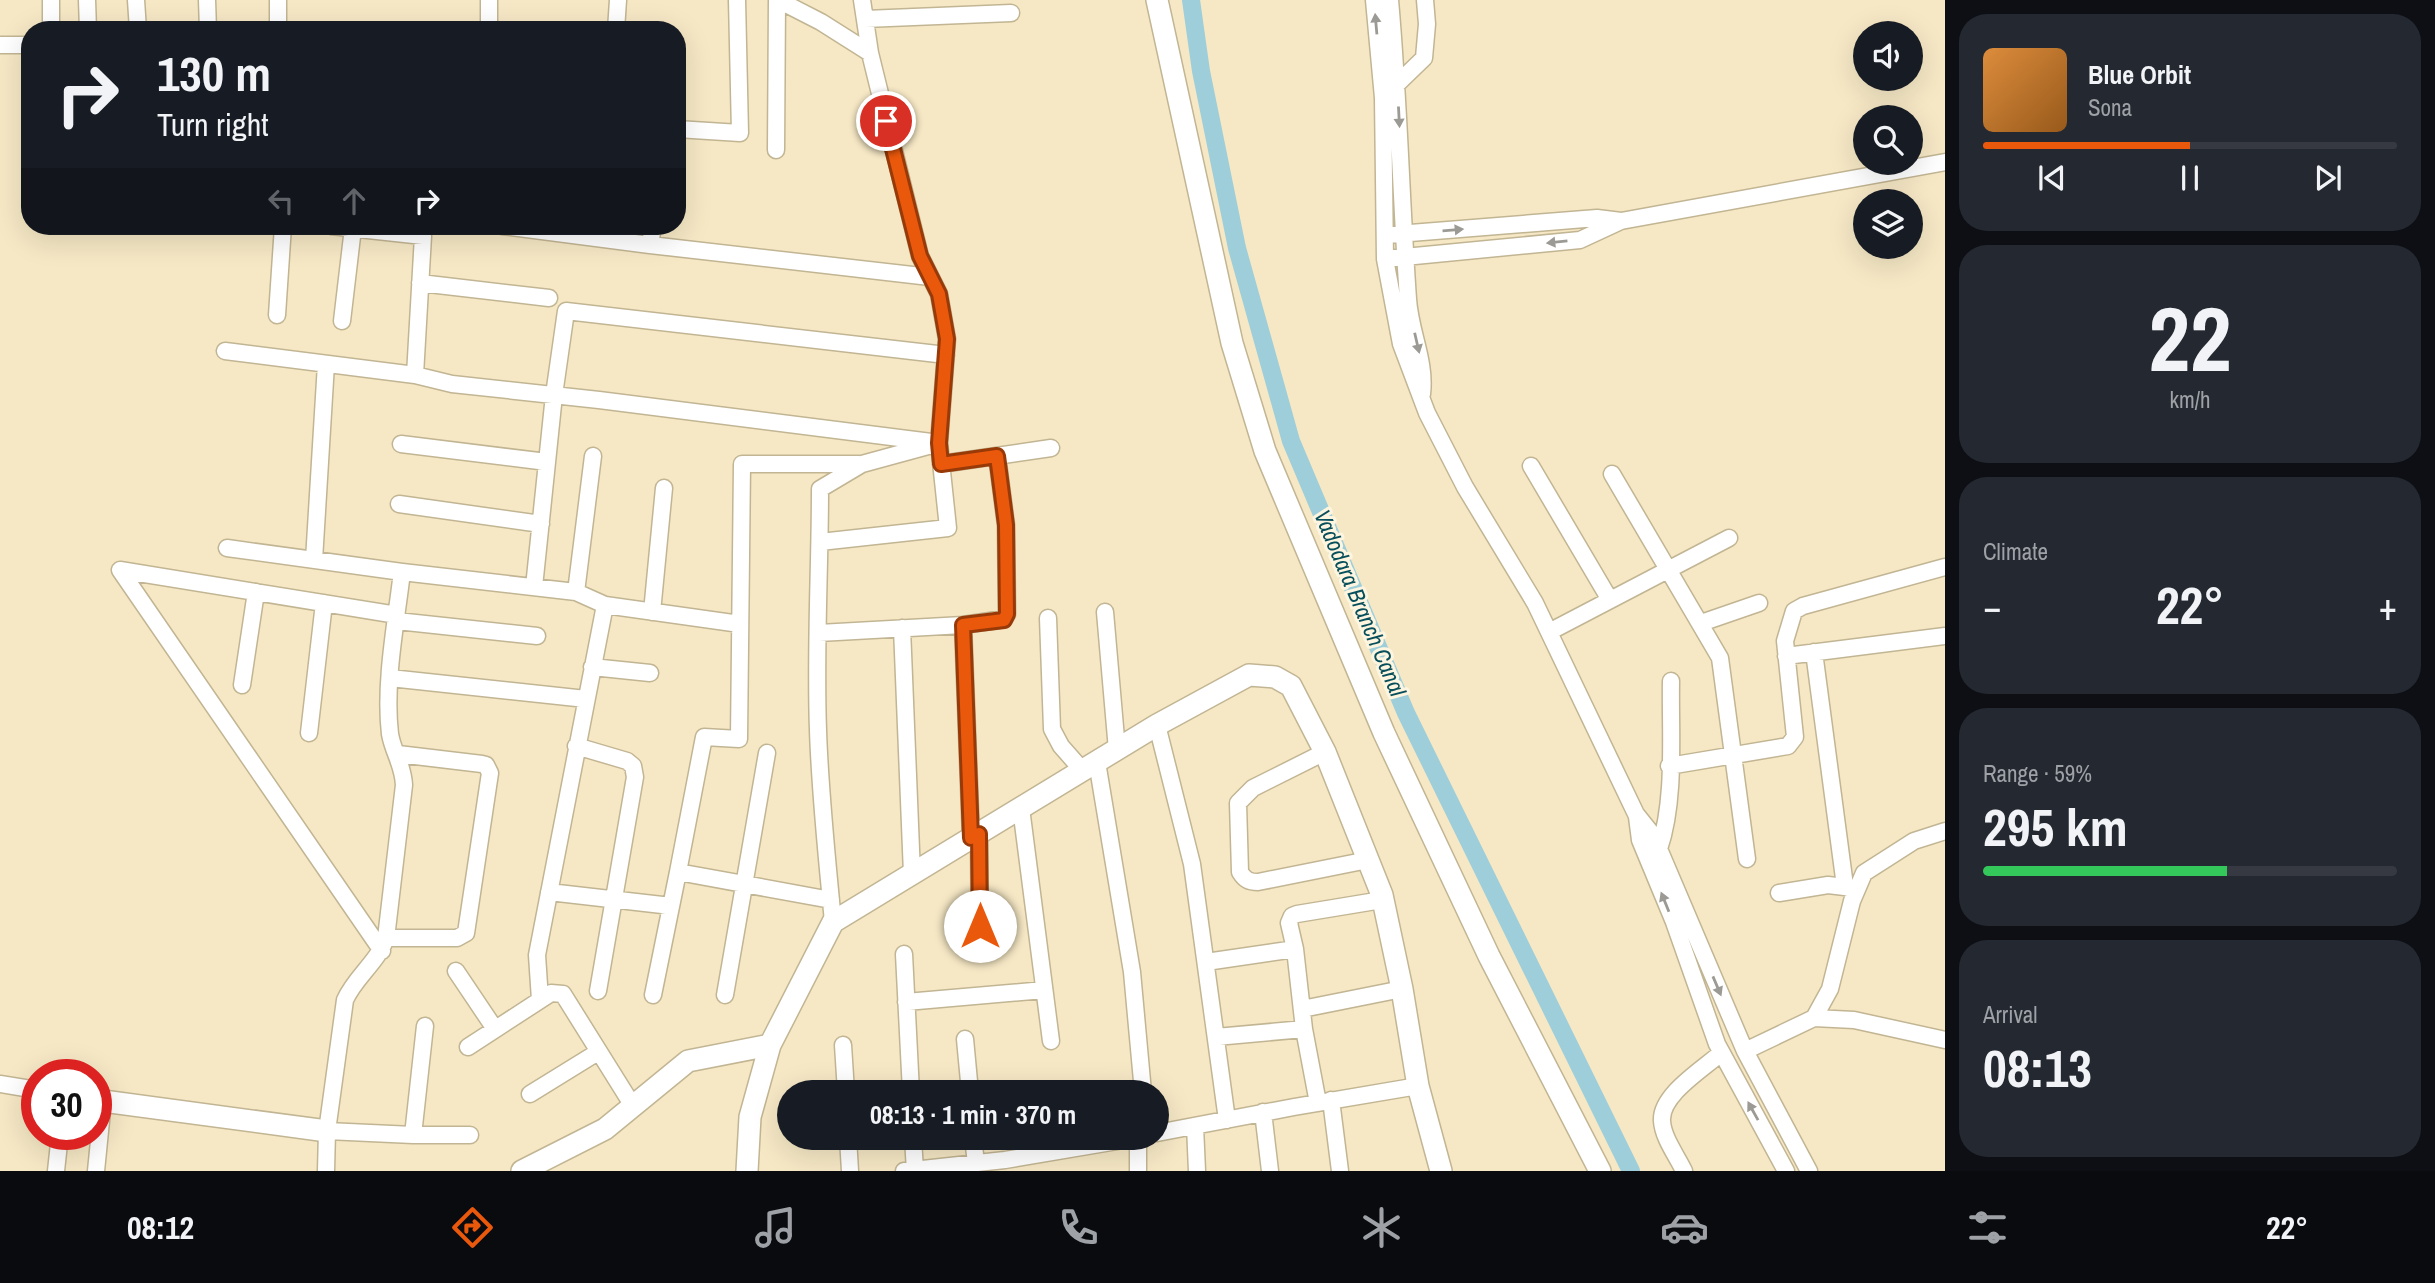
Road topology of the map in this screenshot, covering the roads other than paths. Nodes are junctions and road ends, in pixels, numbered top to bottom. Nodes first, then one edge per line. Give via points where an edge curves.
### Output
1 (51, 0) edge
2 (88, 0) edge
3 (136, 0) edge
4 (207, 0) edge
5 (278, 0) edge
6 (489, 0) edge
7 (618, 0) edge
8 (737, 0) edge
9 (777, 0) edge
10 (862, 0) edge
11 (1157, 0) edge
12 (1374, 0) edge
13 (1391, 0) edge
14 (1425, 0) edge
15 (1011, 13) dead end
16 (865, 19) junction
17 (51, 21) edge
18 (88, 21) edge
19 (137, 21) edge
20 (208, 21) edge
21 (278, 21) edge
22 (489, 21) edge
23 (617, 21) edge
24 (0, 45) edge
25 (21, 45) edge
26 (870, 54) junction
27 (1398, 83) junction
28 (1383, 98) junction
29 (686, 130) edge
30 (776, 150) dead end
31 (1945, 162) edge
32 (1621, 221) junction
33 (1405, 234) junction
34 (283, 235) edge
35 (353, 235) edge
36 (426, 235) edge
37 (599, 235) edge
38 (652, 235) edge
39 (1385, 235) junction
40 (650, 245) junction
41 (1405, 258) junction
42 (1385, 259) junction
43 (930, 276) junction
44 (420, 283) junction
45 (549, 298) dead end
46 (277, 315) dead end
47 (342, 321) dead end
48 (225, 351) dead end
49 (946, 355) junction
50 (326, 364) junction
51 (415, 375) junction
52 (554, 394) junction
53 (1422, 400) junction
54 (939, 443) junction
55 (401, 444) dead end
56 (1051, 448) dead end
57 (593, 456) dead end
58 (997, 456) junction
59 (547, 462) junction
60 (862, 464) junction
61 (941, 464) junction
62 (1531, 466) dead end
63 (1612, 474) dead end
64 (664, 488) dead end
65 (399, 503) dead end
66 (541, 524) junction
67 (1729, 538) dead end
68 (820, 542) junction
69 (227, 548) dead end
70 (314, 560) junction
71 (1945, 568) edge
72 (1668, 570) junction
73 (402, 572) junction
74 (534, 587) junction
75 (256, 592) junction
76 (576, 592) junction
77 (1610, 600) junction
78 (324, 603) junction
79 (1759, 603) dead end
80 (605, 605) junction
81 (652, 612) junction
82 (1105, 612) dead end
83 (397, 618) junction
84 (1048, 618) dead end
85 (1701, 623) junction
86 (740, 624) junction
87 (963, 625) junction
88 (902, 628) junction
89 (1549, 632) junction
90 (819, 633) junction
91 (537, 636) dead end
92 (1945, 636) edge
93 (1814, 652) junction
94 (1786, 656) junction
95 (592, 667) junction
96 (650, 673) dead end
97 (390, 678) junction
98 (1671, 681) dead end
99 (242, 685) dead end
100 (586, 699) junction
101 (1157, 725) junction
102 (309, 733) dead end
103 (576, 746) junction
104 (1117, 750) junction
105 (1325, 752) junction
106 (767, 753) dead end
107 (398, 754) junction
108 (1733, 755) junction
109 (1090, 766) junction
110 (1669, 766) junction
111 (1021, 808) junction
112 (1636, 814) junction
113 (1945, 831) edge
114 (975, 836) junction
115 (1659, 849) junction
116 (1747, 859) dead end
117 (1368, 860) junction
118 (678, 872) junction
119 (912, 874) junction
120 (744, 884) junction
121 (1851, 888) junction
122 (549, 892) junction
123 (1779, 893) dead end
124 (612, 900) junction
125 (831, 900) junction
126 (1382, 900) junction
127 (671, 906) junction
128 (833, 922) junction
129 (384, 944) junction
130 (980, 949) dead end
131 (1295, 949) junction
132 (904, 954) dead end
133 (1206, 962) junction
134 (456, 971) dead end
135 (1044, 989) junction
136 (1402, 989) junction
137 (598, 990) dead end
138 (653, 995) dead end
139 (725, 995) dead end
140 (540, 1000) junction
141 (906, 1002) junction
142 (1302, 1009) junction
143 (1814, 1018) junction
144 (425, 1026) dead end
145 (1304, 1028) junction
146 (495, 1029) junction
147 (1216, 1038) junction
148 (965, 1039) dead end
149 (1945, 1040) edge
150 (1051, 1041) dead end
151 (770, 1045) junction
152 (843, 1045) dead end
153 (468, 1047) dead end
154 (1745, 1051) junction
155 (598, 1052) junction
156 (1721, 1053) junction
157 (845, 1080) edge
158 (910, 1080) edge
159 (969, 1080) edge
160 (1142, 1080) edge
161 (0, 1084) edge
162 (1418, 1086) junction
163 (21, 1087) edge
164 (530, 1094) dead end
165 (1324, 1101) junction
166 (112, 1102) edge
167 (633, 1106) junction
168 (1263, 1112) junction
169 (1227, 1120) junction
170 (1195, 1126) junction
171 (327, 1131) junction
172 (1169, 1131) edge
173 (413, 1135) junction
174 (470, 1135) dead end
175 (58, 1150) edge
176 (97, 1150) edge
177 (849, 1150) edge
178 (912, 1150) edge
179 (1068, 1150) edge
180 (1137, 1150) edge
181 (982, 1165) edge
182 (56, 1171) edge
183 (96, 1171) edge
184 (326, 1171) edge
185 (522, 1171) edge
186 (747, 1171) edge
187 (850, 1171) edge
188 (911, 1171) edge
189 (1138, 1171) edge
190 (1197, 1171) edge
191 (1270, 1171) edge
192 (1340, 1171) edge
193 (1441, 1171) edge
194 (1600, 1171) edge
195 (1684, 1171) edge
196 (1786, 1171) edge
197 (1809, 1171) edge

1 - 17 street
2 - 18 street
3 - 19 street
4 - 20 street
5 - 21 street
6 - 22 street
7 - 23 street
8 - 29 street via 740,133
9 - 26 street
9 - 30 street
10 - 16 street
11 - 194 street via 1232,343 1265,451 1384,733 1489,956
28 -> 12 street
13 - 27 street
14 - 27 street via 1424,58
15 - 16 street
16 - 26 street
24 - 25 street
26 - 43 street via 920,256
27 - 28 street
27 -> 33 street
28 - 39 street
31 - 32 street
33 -> 32 street via 1597,218
32 -> 41 street via 1580,240
33 - 39 street
33 - 41 street
34 - 46 street
35 - 47 street
36 - 44 street
37 - 40 street
38 - 40 street
39 - 42 street
40 - 43 street
41 - 42 street
41 -> 53 street via 1408,306 1424,376
42 - 53 street via 1401,344
43 - 49 street via 939,294
44 - 45 street
44 - 51 street
48 - 50 street
49 - 52 street via 566,311
49 - 54 street
50 - 51 street
50 - 70 street
51 - 52 street via 452,384
52 - 54 street
52 - 59 street
53 - 89 street via 1465,487
54 - 60 street
54 - 61 street
55 - 59 street
56 - 58 street
57 - 76 street
58 - 61 street
58 - 87 street via 1006,525 1007,614 1004,620
59 - 66 street
60 - 68 street via 820,489
60 - 86 street via 742,464
61 - 68 street via 948,528
62 - 77 street
63 - 72 street
64 - 81 street
65 - 66 street
66 - 74 street
67 - 72 street
68 - 90 street
69 - 70 street
70 - 73 street
71 - 94 street via 1797,608 1785,637
72 - 77 street
72 - 85 street
73 - 74 street
73 - 83 street
74 - 76 street
75 - 78 street
75 - 99 street
75 - 129 street via 120,570
76 - 80 street
77 - 89 street
78 - 83 street
78 - 102 street
79 - 85 street
80 - 81 street
80 - 95 street
81 - 86 street
82 - 104 street
83 - 91 street
83 - 97 street
84 - 109 street via 1052,729 1061,746
85 - 108 street via 1723,670
86 - 118 street via 738,739 704,737
87 - 88 street
87 - 114 street
88 - 90 street
88 - 119 street
89 - 112 street
90 - 125 street via 818,729
92 - 93 street
93 - 94 street
93 - 121 street
94 - 108 street via 1793,742
95 - 96 street
95 - 100 street
97 - 100 street
97 - 107 street via 390,734
98 - 110 street
100 - 103 street
101 - 104 street
101 - 105 street via 1249,675 1275,677 1291,685
101 - 133 street via 1192,864
103 - 122 street
103 - 124 street via 633,766 635,777
104 - 109 street
105 - 117 street
105 - 117 street via 1253,788 1238,803 1240,872 1244,879 1258,882
106 - 120 street
107 - 129 street via 404,785
107 - 129 street via 482,764 490,773 466,933 457,938
108 - 110 street
108 - 116 street
109 - 111 street
109 - 160 street via 1132,972
110 - 115 street via 1667,818
111 - 114 street
111 - 135 street
112 - 115 street
156 -> 112 street via 1640,840
113 - 121 street via 1914,841 1864,873
114 - 119 street
114 - 130 street
115 -> 154 street
117 - 126 street
118 - 120 street
118 - 127 street
119 - 128 street
120 - 125 street
120 - 139 street
121 - 123 street via 1817,886
121 - 143 street via 1852,901 1830,989
122 - 124 street
122 - 140 street via 537,955
124 - 127 street
124 - 137 street
125 - 128 street
126 - 131 street via 1292,916 1289,923
126 - 136 street
127 - 138 street
128 - 151 street
129 - 171 street via 345,1000
131 - 133 street
131 - 142 street
132 - 141 street
133 - 147 street
134 - 146 street
135 - 141 street
135 - 150 street
136 - 142 street
136 - 162 street
140 - 146 street
140 - 155 street via 551,993 563,994
141 - 158 street
142 - 145 street
143 - 149 street via 1854,1020
143 - 154 street
144 - 173 street
145 - 147 street
145 - 165 street
146 - 153 street
147 - 169 street
148 - 159 street
151 - 167 street via 688,1061
151 - 186 street via 750,1117
152 - 157 street
154 - 197 street
155 - 164 street
155 - 167 street
156 - 195 street via 1664,1106 1664,1131
196 -> 156 street
161 - 163 street
162 - 165 street
162 - 193 street
165 - 168 street
165 - 192 street
166 - 171 street
167 - 185 street via 605,1129
168 - 169 street
168 - 191 street
169 - 170 street
170 - 172 street
170 - 190 street
171 - 173 street
171 - 184 street
173 - 174 street
175 - 182 street
176 - 183 street
177 - 187 street
178 - 188 street
179 - 181 street
180 - 189 street
181 - 188 street

